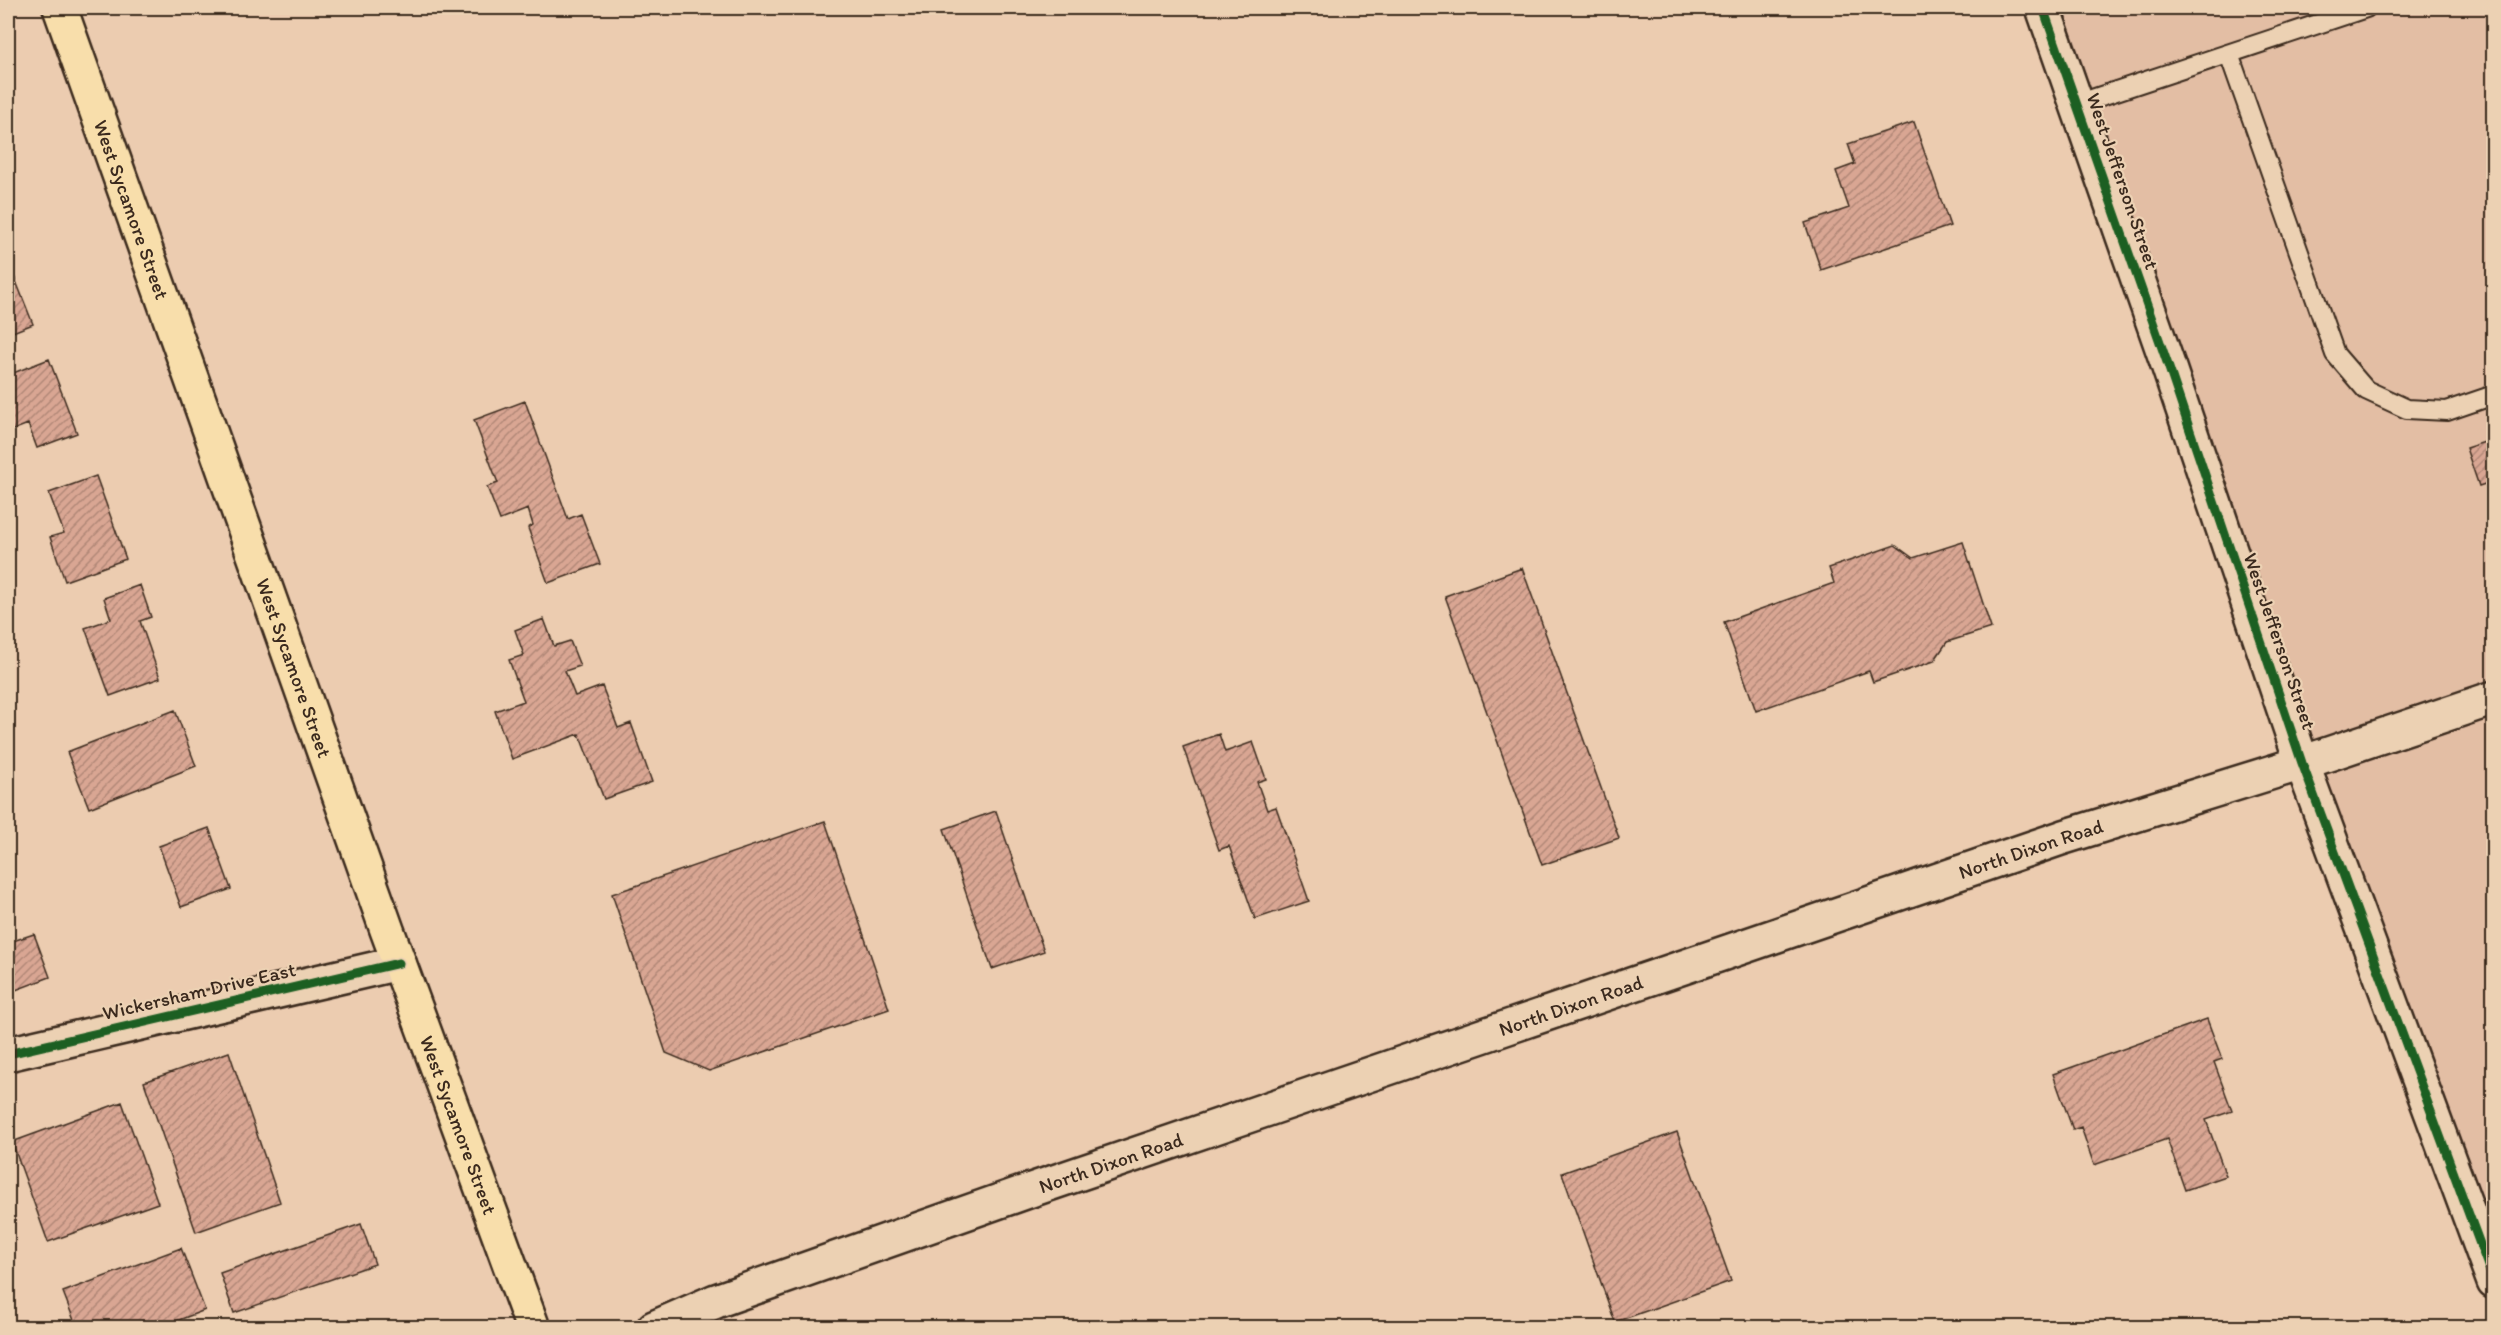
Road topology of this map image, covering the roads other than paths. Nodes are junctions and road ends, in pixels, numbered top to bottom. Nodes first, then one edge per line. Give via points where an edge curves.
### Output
1 (60, 8) edge
2 (2043, 8) edge
3 (2366, 8) edge
4 (2229, 54) junction
5 (2077, 104) junction
6 (2493, 395) edge
7 (2493, 698) edge
8 (2301, 763) junction
9 (399, 963) junction
10 (8, 1054) edge
11 (2493, 1282) edge
12 (533, 1328) edge
13 (654, 1328) edge

1 - 9 main road, West Sycamore Street
2 - 5 main road, West Jefferson Street
3 - 4 lane
4 - 5 lane
4 - 6 lane via 2335,354 2366,390 2407,409 2447,411
5 - 8 main road, West Jefferson Street
7 - 8 main road, North Dixon Road
8 - 11 main road, West Jefferson Street
8 - 13 main road, North Dixon Road via 2064,837 1098,1167 716,1301
9 - 10 main road, Wickersham Drive East
9 - 12 main road, West Sycamore Street

